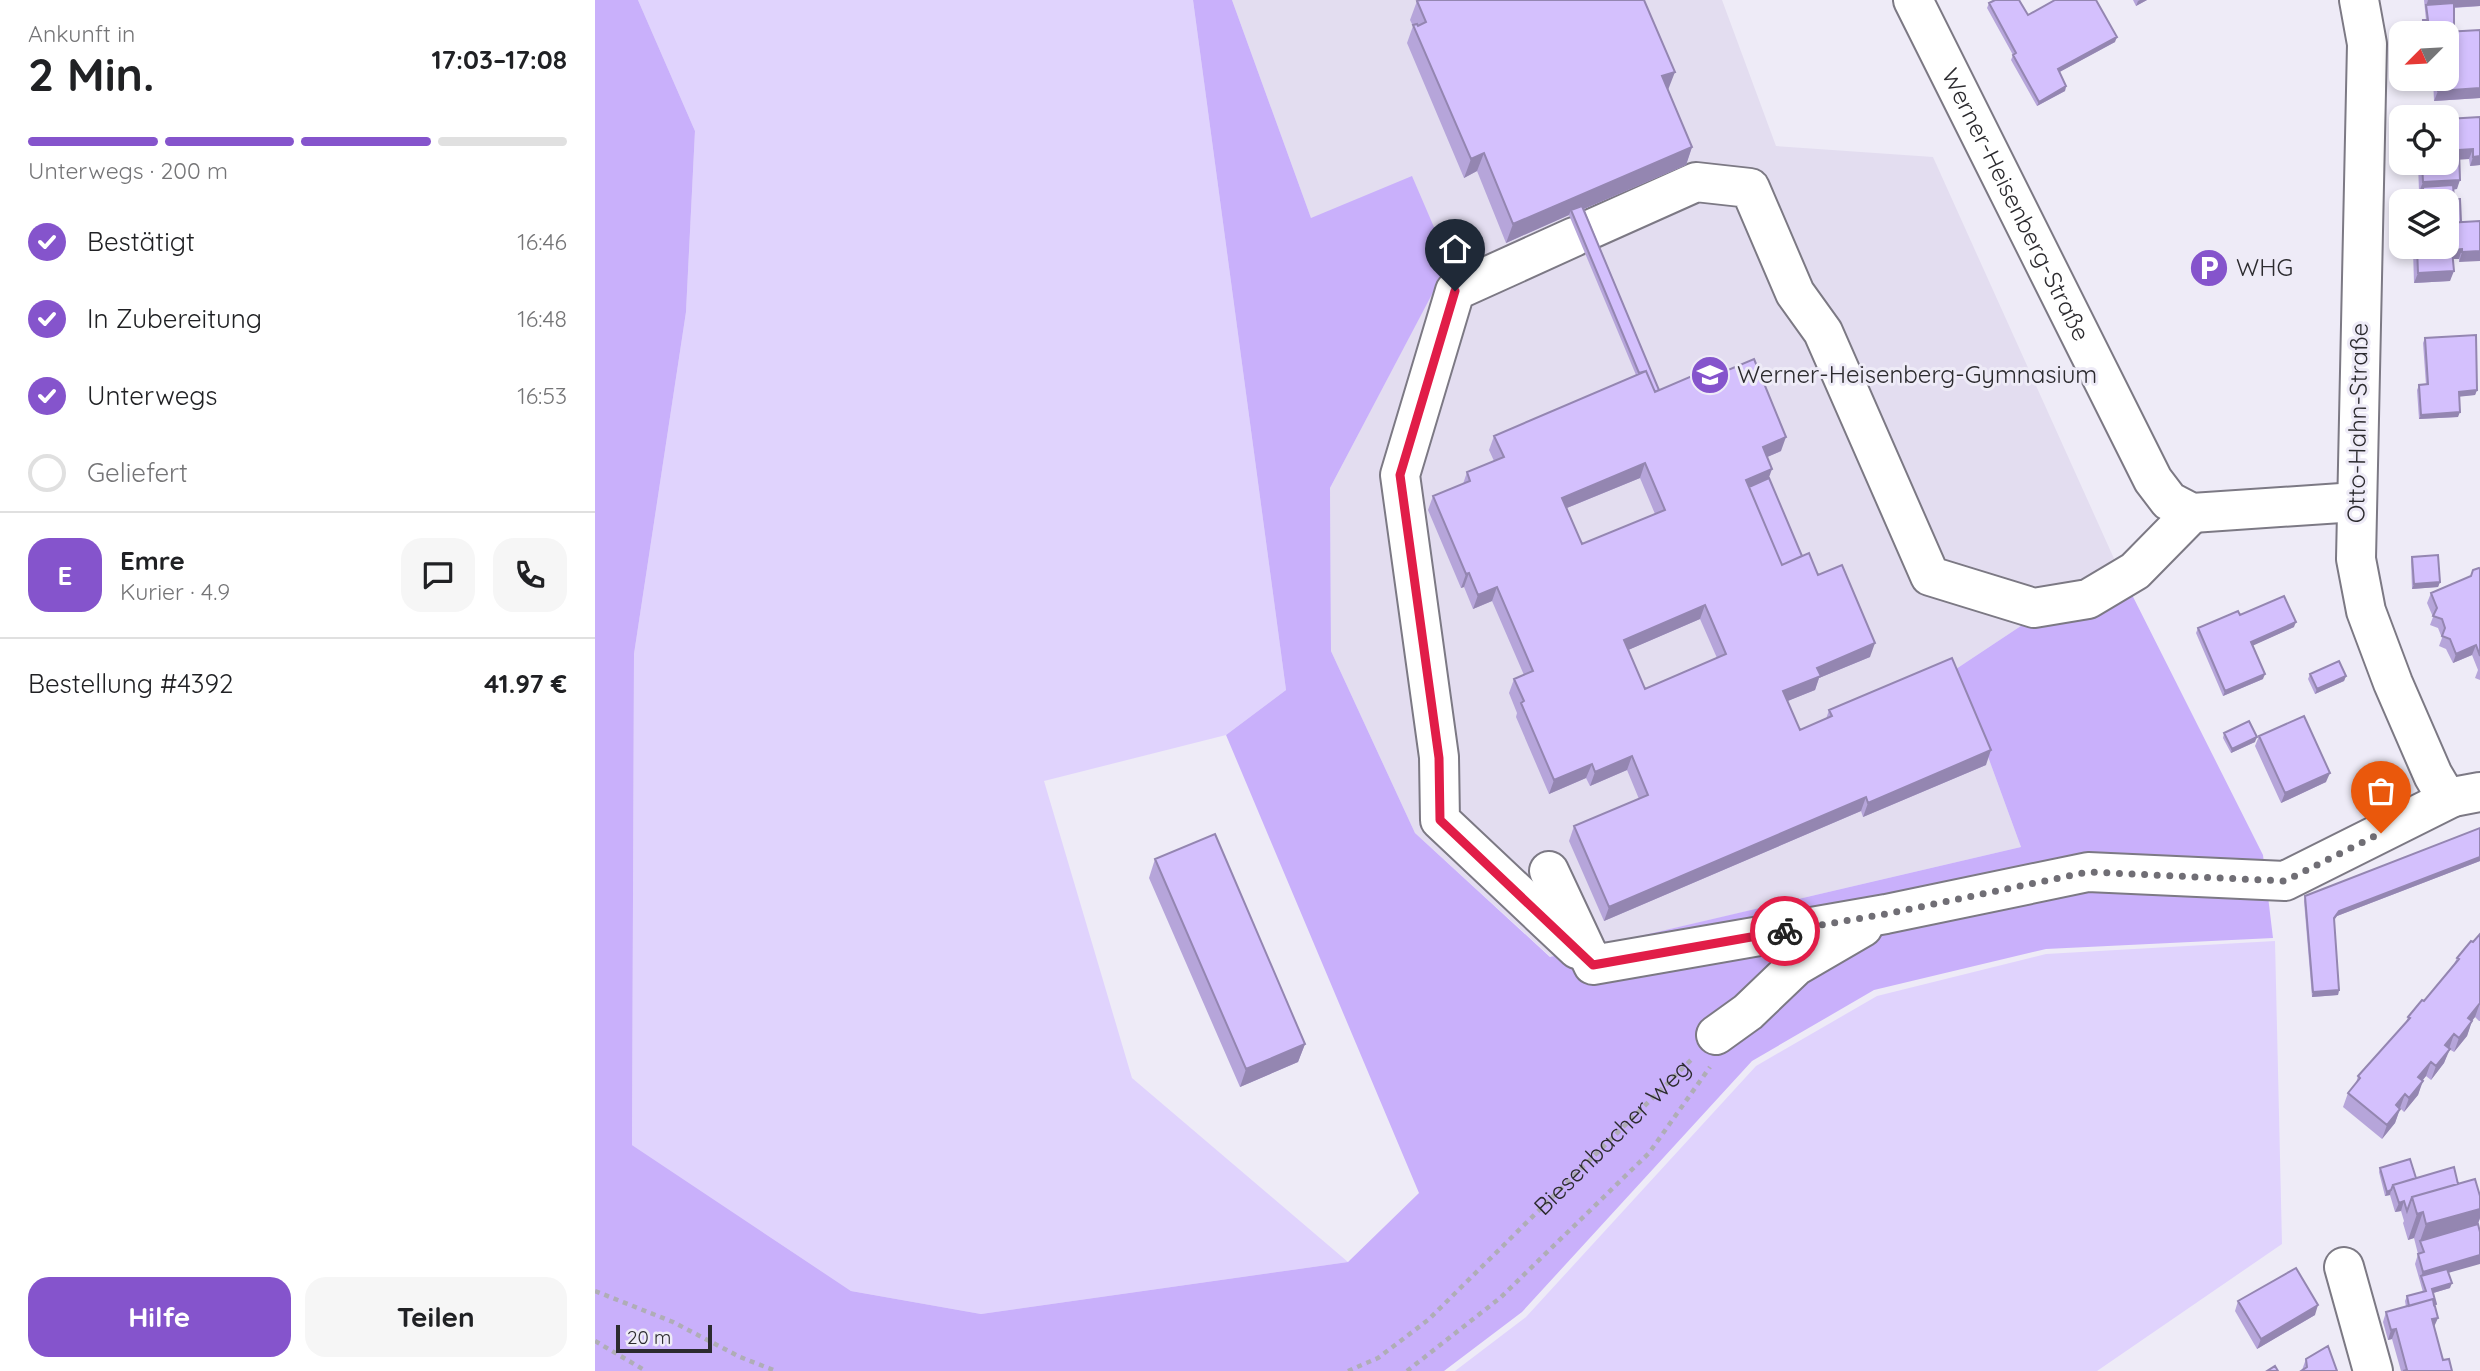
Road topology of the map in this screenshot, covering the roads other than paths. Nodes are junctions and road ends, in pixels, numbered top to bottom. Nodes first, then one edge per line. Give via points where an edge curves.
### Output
1 (1913, 0) edge
2 (2360, 0) edge
3 (2356, 502) junction
4 (2192, 513) junction
5 (2466, 795) edge
6 (1549, 871) dead end
7 (1886, 914) junction
8 (1593, 965) junction
9 (1713, 1051) road end
10 (2344, 1267) dead end
11 (2372, 1371) edge

1 - 4 street, Werner-Heisenberg-Straße via 2153,480 2169,500
2 - 3 street, Otto-Hahn-Straße via 2367,44
3 - 4 street
3 - 5 street, Otto-Hahn-Straße via 2356,559 2366,611 2393,684 2443,792
4 - 8 street via 2135,571 2088,599 2034,608 1930,576 1823,332 1795,293 1750,188 1696,182 1455,291 1400,475 1439,758 1440,820
5 - 7 street via 2285,881 2088,872
6 - 8 street
7 - 8 street
7 - 9 street via 1796,966
10 - 11 street

